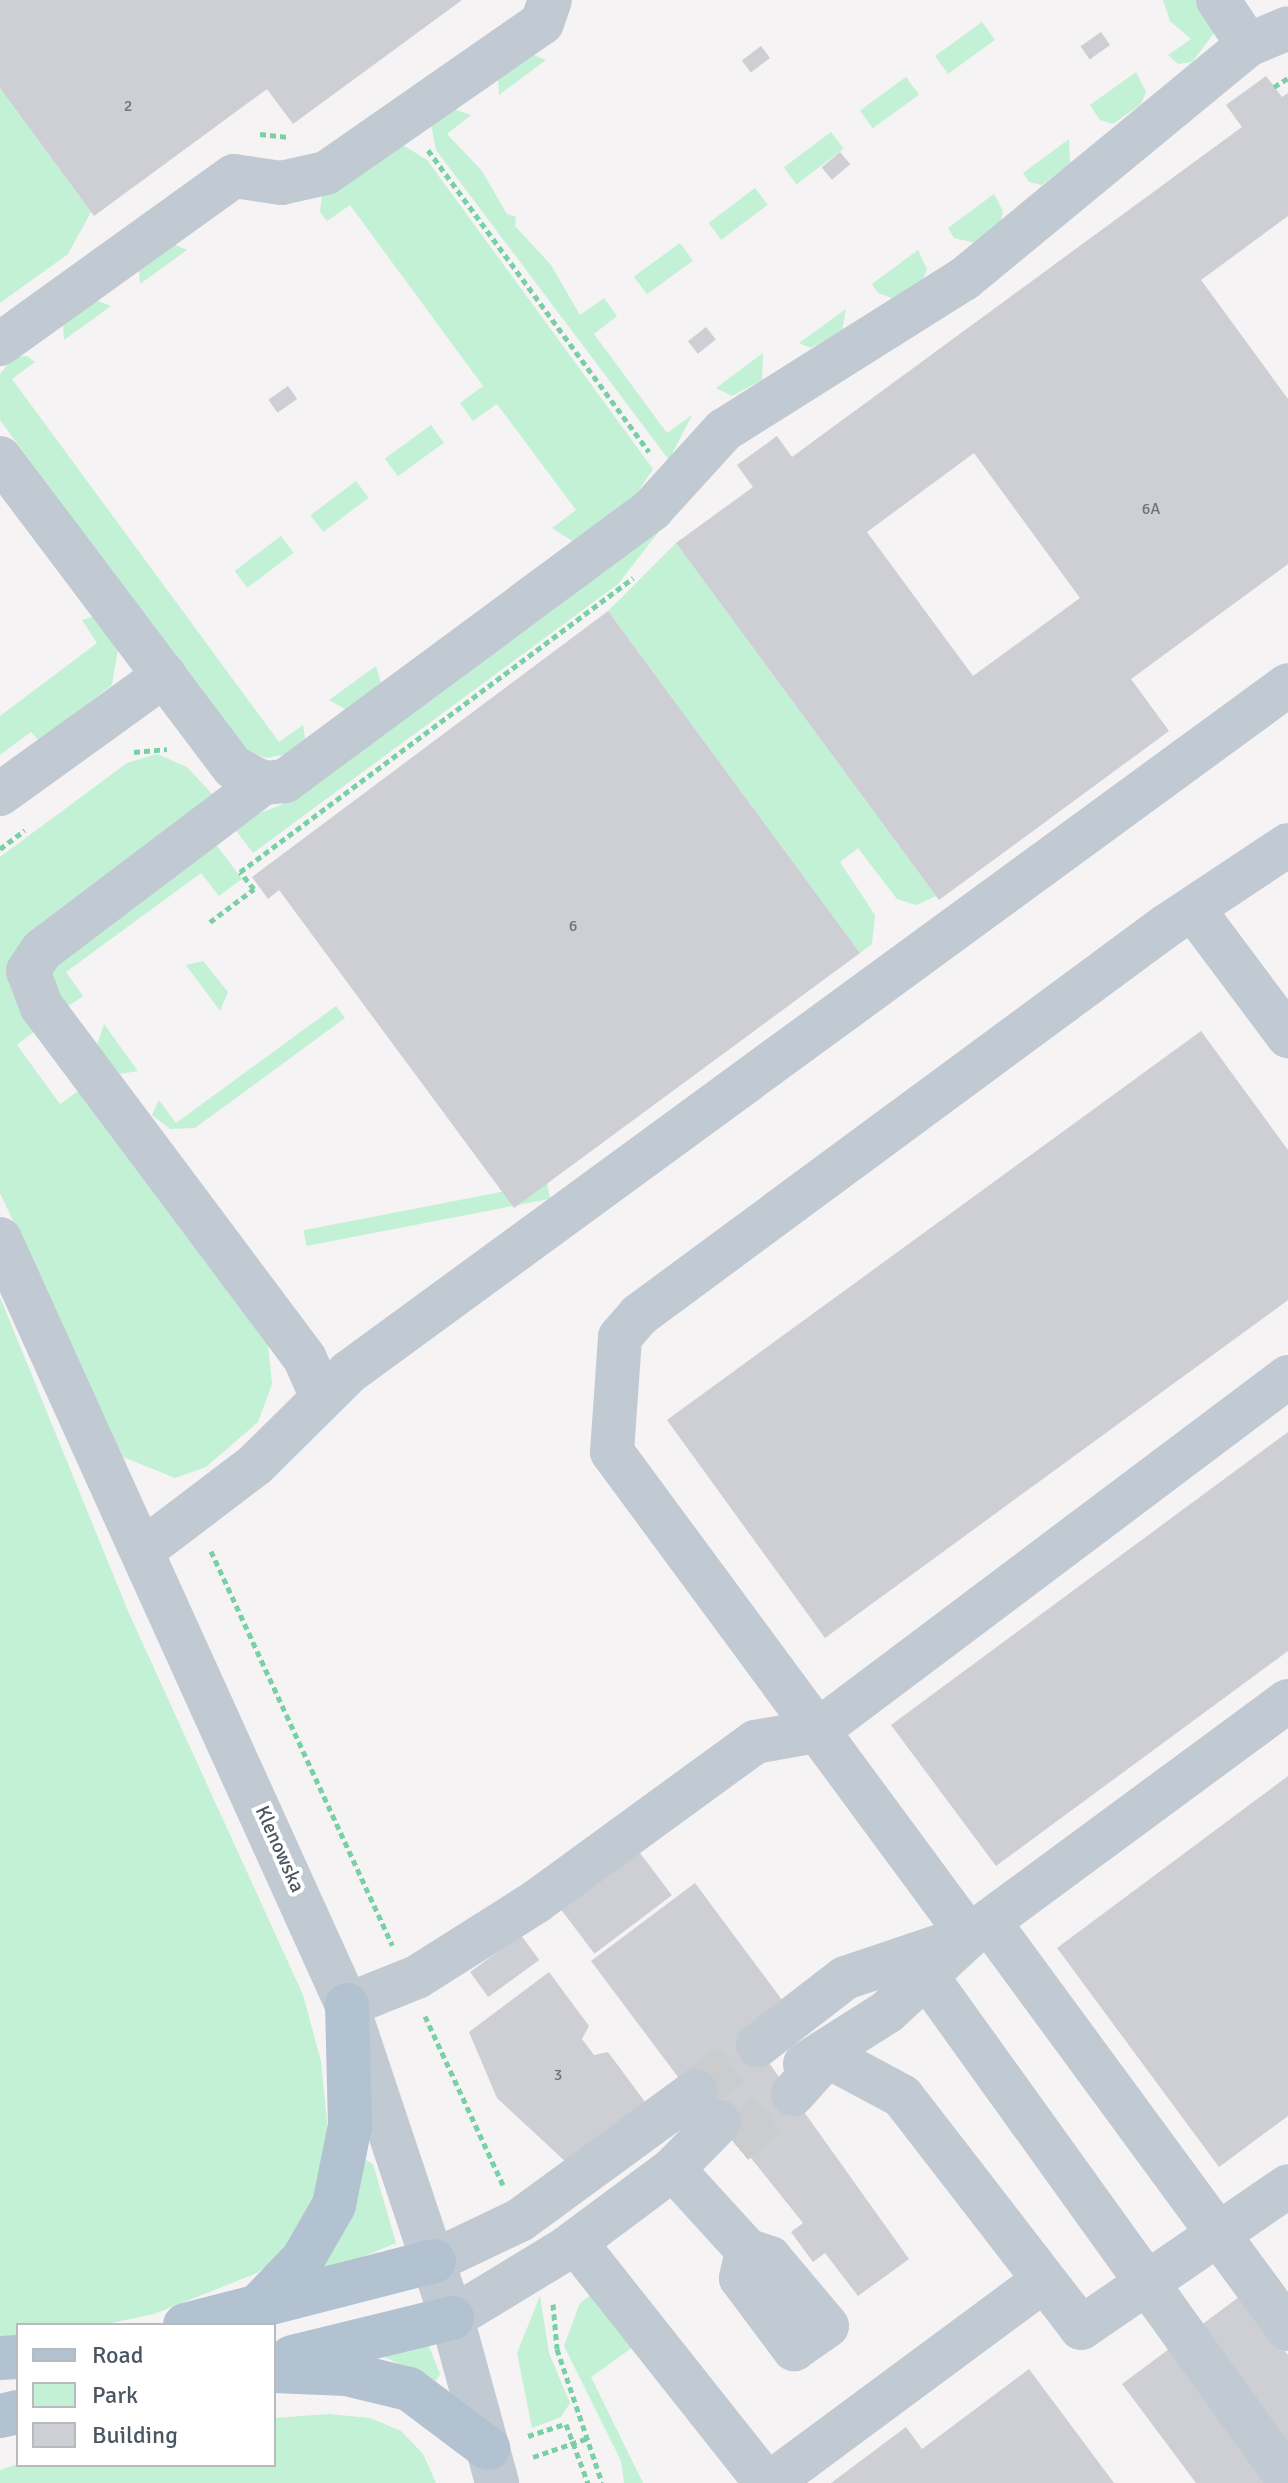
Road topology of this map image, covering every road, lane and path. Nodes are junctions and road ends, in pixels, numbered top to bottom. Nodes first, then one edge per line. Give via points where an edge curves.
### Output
1 (550, 0) edge
2 (1218, 0) edge
3 (1273, 35) edge
4 (1288, 76) edge
5 (1274, 87) dead end
6 (408, 118) junction
7 (0, 344) edge
8 (0, 458) edge
9 (680, 480) junction
10 (643, 568) dead end
11 (165, 675) junction
12 (1288, 685) edge
13 (179, 754) dead end
14 (124, 758) dead end
15 (263, 783) junction
16 (0, 794) edge
17 (215, 823) junction
18 (32, 825) dead end
19 (1288, 845) edge
20 (0, 849) edge
21 (249, 865) junction
22 (1193, 909) junction
23 (210, 922) dead end
24 (1288, 1036) edge
25 (0, 1239) edge
26 (1288, 1377) edge
27 (321, 1395) junction
28 (143, 1550) junction
29 (1288, 1701) edge
30 (817, 1731) junction
31 (979, 1929) junction
32 (919, 1965) junction
33 (347, 2005) junction
34 (827, 2056) junction
35 (673, 2169) junction
36 (1288, 2186) edge
37 (1219, 2235) junction
38 (575, 2242) junction
39 (747, 2250) dead end
40 (434, 2261) junction
41 (1042, 2282) junction
42 (1148, 2283) junction
43 (256, 2308) junction
44 (452, 2318) junction
45 (193, 2323) edge
46 (1288, 2329) edge
47 (276, 2362) edge
48 (276, 2371) edge
49 (493, 2466) edge
50 (1288, 2479) edge
51 (768, 2483) edge

1 - 6 street via 542,23
2 - 3 street
3 - 4 path
3 - 9 street via 964,279 724,430
4 - 5 path
6 - 7 street via 326,173 281,183 234,176
6 - 9 path via 656,462
8 - 11 street
9 - 15 street via 652,509 285,781
10 - 21 path via 623,590
11 - 15 street via 233,767
11 - 16 street
12 - 27 street
13 - 14 path via 149,748
15 - 17 street
17 - 21 path
17 - 27 street via 42,950 28,971 31,990 305,1359
18 - 20 path
19 - 22 street
21 - 23 path via 240,872 254,889
22 - 24 street
22 - 30 street via 639,1315 620,1337 612,1452
25 - 28 street, Klenowska
26 - 30 street
27 - 28 street via 255,1465
28 - 33 street, Klenowska
29 - 31 street
30 - 31 street
30 - 33 street via 755,1742 537,1901 417,1977
31 - 32 street
31 - 37 street
32 - 34 street
32 - 34 street via 845,1978 777,2071
32 - 42 street
33 - 40 street, Klenowska
33 - 43 main road via 350,2126 334,2205 303,2259
34 - 41 street via 902,2096
35 - 38 street
35 - 39 street
35 - 40 street via 707,2161 716,2119
36 - 37 street
37 - 42 street
37 - 46 street
38 - 44 street
38 - 51 street
40 - 43 main road
40 - 44 street, Klenowska
41 - 42 street via 1081,2328
41 - 51 street
42 - 50 street
43 - 45 main road
44 - 47 main road
44 - 49 street, Klenowska
48 - 49 main road via 347,2374 409,2389

